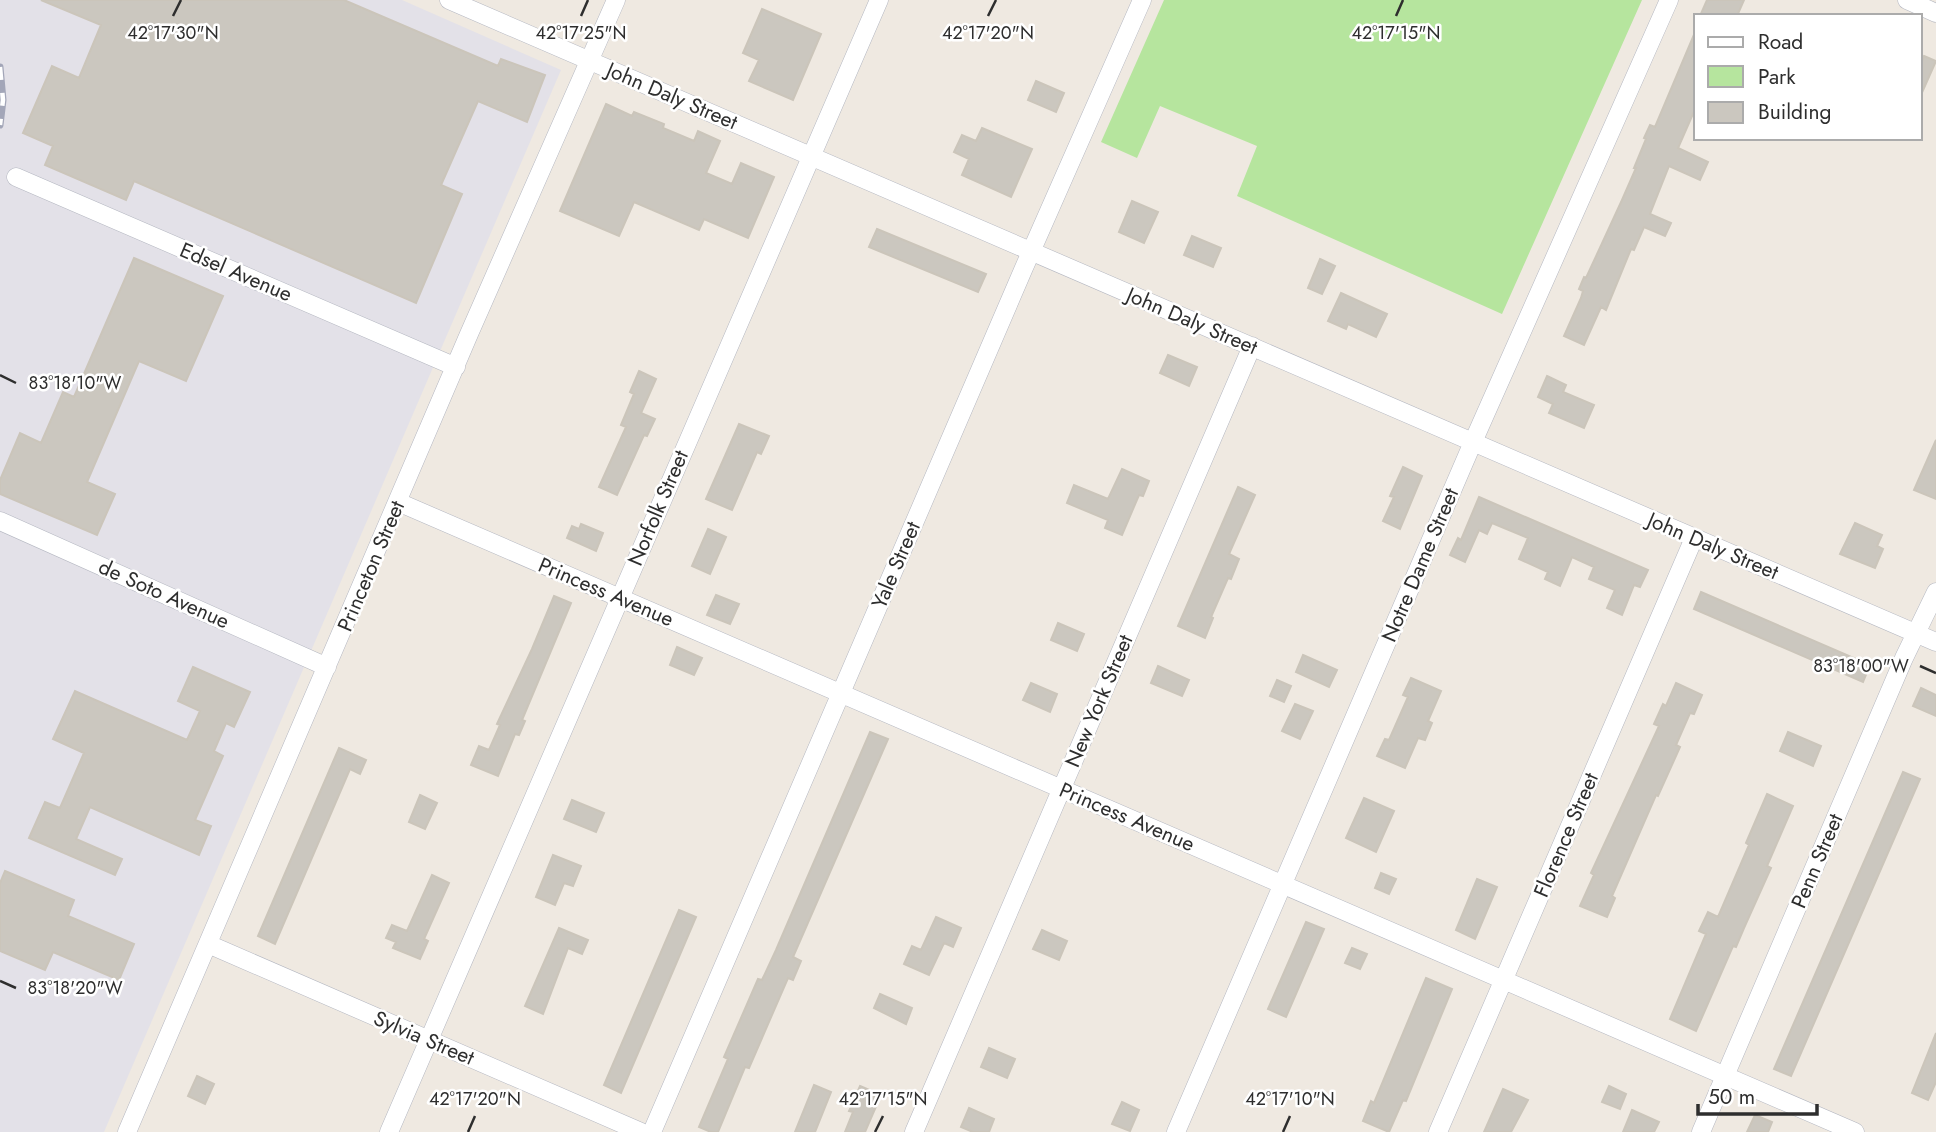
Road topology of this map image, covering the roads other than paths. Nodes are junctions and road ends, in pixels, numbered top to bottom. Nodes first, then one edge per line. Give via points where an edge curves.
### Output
1 (449, 0) edge
2 (616, 0) edge
3 (879, 0) edge
4 (1142, 0) edge
5 (1669, 0) edge
6 (1907, 0) edge
7 (1933, 8) edge
8 (589, 60) junction
9 (810, 156) junction
10 (16, 177) dead end
11 (1031, 251) junction
12 (1252, 346) junction
13 (456, 366) junction
14 (1473, 442) junction
15 (398, 502) junction
16 (0, 521) edge
17 (1694, 538) junction
18 (1936, 592) edge
19 (619, 598) junction
20 (1917, 634) junction
21 (1936, 642) edge
22 (327, 667) junction
23 (841, 694) junction
24 (1061, 789) junction
25 (1282, 885) junction
26 (208, 944) junction
27 (1504, 980) junction
28 (429, 1040) junction
29 (1725, 1076) junction
30 (127, 1132) edge
31 (389, 1132) edge
32 (641, 1132) edge
33 (652, 1132) edge
34 (914, 1132) edge
35 (1175, 1132) edge
36 (1438, 1132) edge
37 (1701, 1132) edge
38 (1855, 1132) edge

1 - 8 street, John Daly Street
2 - 8 street, Princeton Street
3 - 9 street, Norfolk Street
4 - 11 street, Yale Street
5 - 14 street, Notre Dame Street
6 - 7 street
8 - 9 street, John Daly Street
8 - 13 street, Princeton Street
9 - 11 street, John Daly Street
9 - 19 street, Norfolk Street
10 - 13 street, Edsel Avenue
11 - 12 street, John Daly Street
11 - 23 street, Yale Street
12 - 14 street, John Daly Street
12 - 24 street, New York Street
13 - 15 street, Princeton Street
14 - 17 street, John Daly Street
14 - 25 street, Notre Dame Street
15 - 19 street, Princess Avenue
15 - 22 street, Princeton Street
16 - 22 street, de Soto Avenue
17 - 20 street, John Daly Street
17 - 27 street, Florence Street
18 - 20 street, Penn Street
19 - 23 street, Princess Avenue
19 - 28 street, Norfolk Street
20 - 21 street, John Daly Street
20 - 29 street, Penn Street
22 - 26 street, Princeton Street
23 - 24 street, Princess Avenue
23 - 33 street, Yale Street
24 - 25 street, Princess Avenue
24 - 34 street, New York Street
25 - 27 street, Princess Avenue
25 - 35 street, Notre Dame Street
26 - 28 street, Sylvia Street
26 - 30 street, Princeton Street
27 - 29 street, Princess Avenue
27 - 36 street, Florence Street
28 - 31 street, Norfolk Street
28 - 32 street, Sylvia Street
29 - 37 street, Penn Street
29 - 38 street, Princess Avenue

